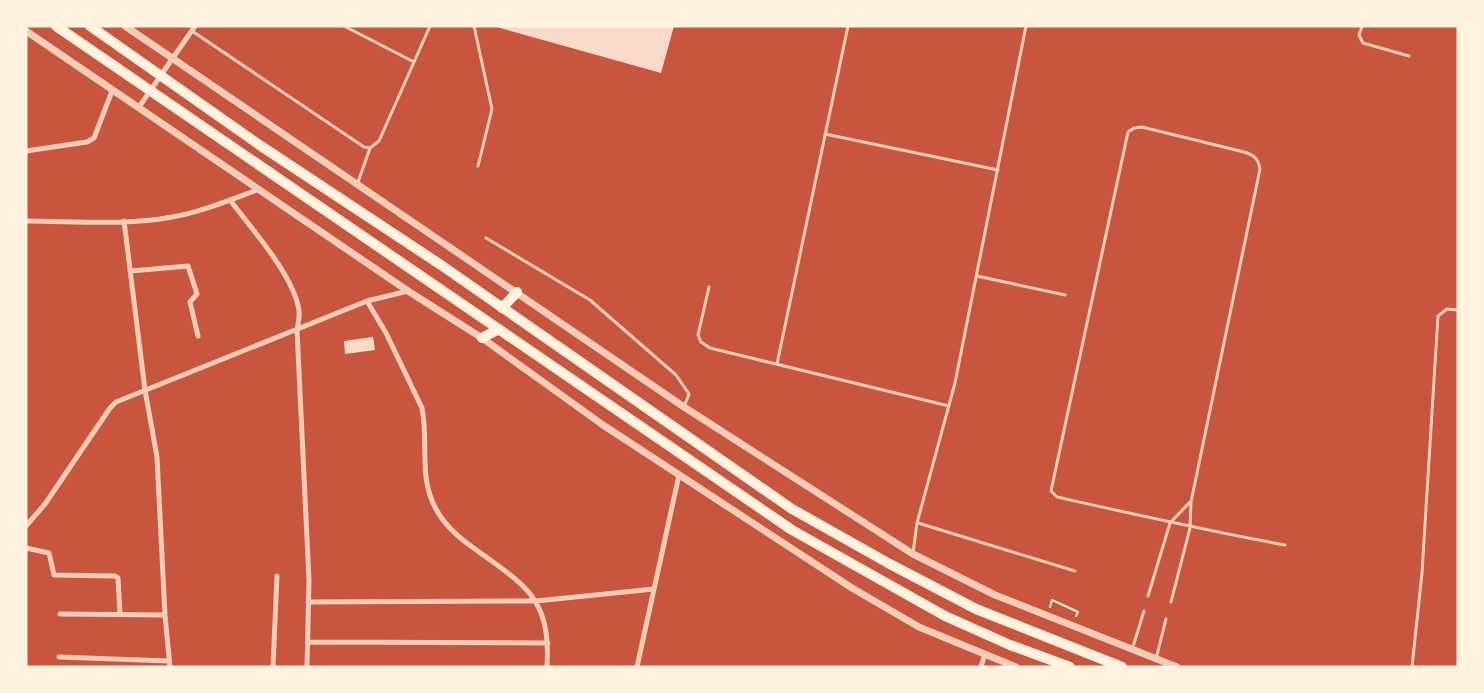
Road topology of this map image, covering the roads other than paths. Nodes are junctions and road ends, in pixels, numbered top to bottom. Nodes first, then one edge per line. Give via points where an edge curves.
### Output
1 (56, 26) edge
2 (90, 26) edge
3 (125, 26) edge
4 (344, 26) edge
5 (430, 26) edge
6 (474, 26) edge
7 (848, 26) edge
8 (1026, 26) edge
9 (1362, 26) edge
10 (193, 29) edge
11 (26, 31) edge
12 (1408, 56) dead end
13 (173, 57) junction
14 (414, 62) junction
15 (112, 91) junction
16 (139, 107) junction
17 (825, 134) junction
18 (370, 148) junction
19 (26, 151) edge
20 (478, 166) dead end
21 (998, 170) junction
22 (357, 186) junction
23 (260, 188) junction
24 (230, 200) junction
25 (26, 221) edge
26 (124, 221) junction
27 (486, 238) dead end
28 (131, 272) junction
29 (977, 276) junction
30 (709, 287) dead end
31 (408, 291) junction
32 (517, 292) junction
33 (1065, 295) dead end
34 (367, 301) junction
35 (502, 308) junction
36 (1458, 310) edge
37 (499, 329) junction
38 (297, 330) junction
39 (198, 336) dead end
40 (482, 338) junction
41 (777, 364) junction
42 (146, 390) junction
43 (949, 406) junction
44 (684, 407) junction
45 (679, 475) junction
46 (1190, 502) junction
47 (917, 523) junction
48 (1170, 523) junction
49 (26, 526) edge
50 (1190, 528) junction
51 (1285, 545) dead end
52 (26, 548) edge
53 (913, 554) junction
54 (1074, 571) dead end
55 (277, 576) dead end
56 (654, 589) junction
57 (1148, 596) dead end
58 (536, 601) junction
59 (308, 602) junction
60 (1171, 602) dead end
61 (1144, 611) dead end
62 (60, 614) dead end
63 (120, 614) junction
64 (165, 615) junction
65 (1166, 619) dead end
66 (308, 642) junction
67 (548, 643) junction
68 (1132, 651) junction
69 (985, 654) junction
70 (58, 658) dead end
71 (1156, 659) junction
72 (1001, 661) junction
73 (170, 664) edge
74 (273, 667) edge
75 (307, 667) edge
76 (547, 667) edge
77 (637, 667) edge
78 (980, 667) edge
79 (995, 667) edge
80 (1016, 667) edge
81 (1070, 667) edge
82 (1122, 667) edge
83 (1177, 667) edge
84 (1412, 667) edge

1 - 37 highway
2 - 35 highway via 148,69
3 - 13 street
4 - 14 lane
5 - 14 lane
6 - 20 lane via 492,109
7 - 17 lane
8 - 21 lane
9 - 12 lane via 1359,35 1363,43
10 - 13 street
10 - 18 lane via 364,147
11 - 15 street
13 - 16 street
13 - 22 street
14 - 18 lane via 379,141
15 - 16 street
15 - 19 street via 94,138 87,142
16 - 23 street
17 - 21 lane
17 - 41 lane
18 - 22 lane
21 - 29 lane
22 - 32 street
23 - 24 street
23 - 31 street
24 - 26 street via 175,217
24 - 38 street via 292,286 300,313
25 - 26 street
26 - 28 street
27 - 44 lane via 590,300 680,381 689,394
28 - 39 street via 188,266 197,294 190,302
28 - 42 street
29 - 33 lane
29 - 43 lane
30 - 41 lane via 698,335 701,342 710,348
31 - 34 street
31 - 40 street
32 - 35 highway
32 - 44 street
34 - 38 street
34 - 58 street via 422,408 426,486 436,509 454,534 523,584
35 - 82 highway via 792,509 976,609
36 - 84 lane via 1447,309 1438,316 1422,573
37 - 40 highway
37 - 81 highway via 792,530 945,616
38 - 42 street
38 - 59 street
40 - 45 street
41 - 43 lane
42 - 49 street via 124,398 110,408 45,504
42 - 64 street via 156,457
43 - 47 lane
44 - 53 street
45 - 56 street
45 - 69 street via 852,588 919,627
46 - 48 lane
46 - 48 lane via 1259,162 1244,152 1142,127 1134,128 1128,132 1051,491 1057,497
46 - 50 lane
47 - 53 lane
47 - 54 lane
48 - 50 lane
48 - 57 lane
50 - 51 lane
50 - 60 lane
52 - 63 street via 49,553 54,575 118,578
53 - 68 street via 995,595
55 - 74 street
56 - 58 street
56 - 77 street
58 - 59 street
58 - 67 street
59 - 66 street
61 - 68 lane
62 - 63 street
63 - 64 street
64 - 73 street
65 - 71 lane
66 - 67 street
66 - 75 street
67 - 76 street
68 - 71 street
69 - 72 street
69 - 78 street
70 - 73 street
71 - 83 street
72 - 79 street
72 - 80 street

